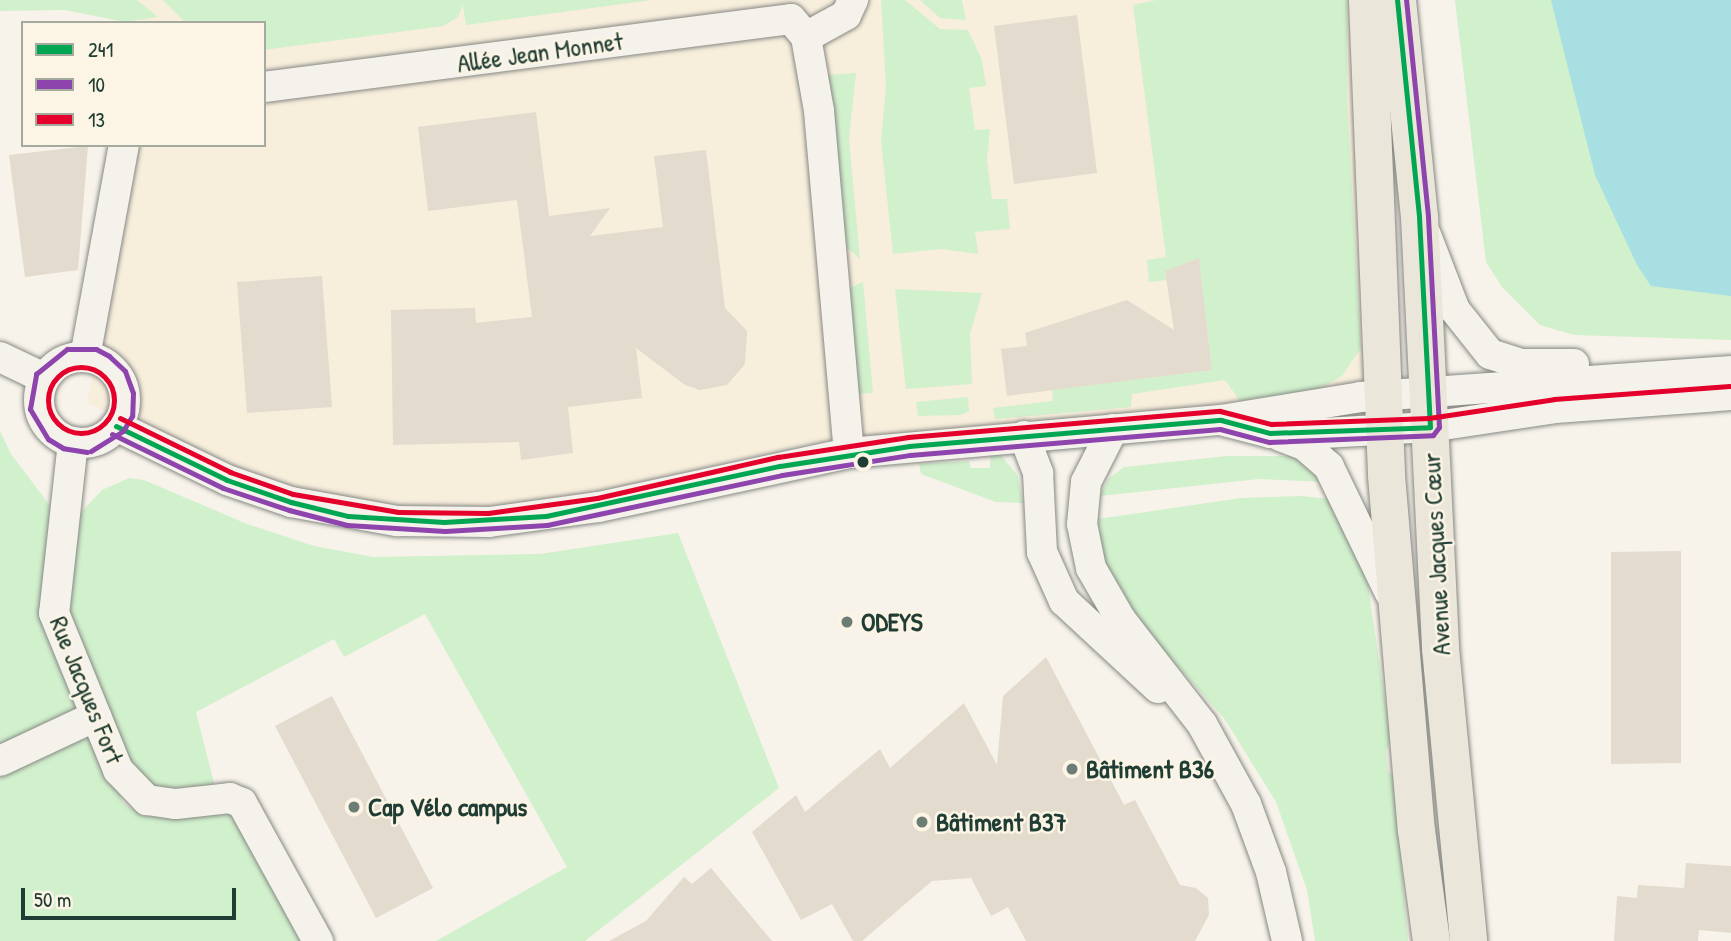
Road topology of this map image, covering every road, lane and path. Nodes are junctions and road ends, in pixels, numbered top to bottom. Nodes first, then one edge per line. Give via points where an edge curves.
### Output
1 (853, 0) edge
2 (1367, 0) edge
3 (1397, 0) edge
4 (806, 37) junction
5 (266, 87) edge
6 (124, 147) edge
7 (1419, 216) junction
8 (0, 357) edge
9 (85, 357) junction
10 (1731, 371) edge
11 (1665, 374) junction
12 (44, 378) junction
13 (1731, 395) edge
14 (1430, 410) junction
15 (1386, 413) junction
16 (1221, 420) junction
17 (116, 426) junction
18 (1113, 429) junction
19 (1270, 433) junction
20 (1024, 436) junction
21 (73, 442) junction
22 (849, 453) junction
23 (1396, 606) junction
24 (96, 716) junction
25 (1202, 723) junction
26 (0, 761) edge
27 (318, 941) edge
28 (1287, 941) edge
29 (1431, 941) edge
30 (1468, 941) edge

1 - 4 street via 846,15
2 - 15 main road, Avenue Jacques Cœur
3 - 7 main road, Avenue Jacques Cœur
4 - 5 street, Allée Jean Monnet via 791,19 777,17
4 - 22 street via 819,111
6 - 9 street
7 - 11 street via 1455,310 1490,354 1520,364 1563,363
7 - 14 main road, Avenue Jacques Cœur
8 - 12 street
9 - 12 street via 62,361
9 - 17 street via 104,363 122,385 125,405
10 - 11 street
11 - 14 street
12 - 21 street via 38,399 44,421 53,432
13 - 14 street via 1555,408
14 - 15 street
14 - 30 main road, Avenue Jacques Cœur via 1440,648
15 - 16 street
15 - 19 street
15 - 23 main road, Avenue Jacques Cœur
16 - 18 street
16 - 19 street
17 - 21 street via 95,441
17 - 22 street via 227,480 290,502 397,522 489,522 546,516
18 - 20 street
18 - 25 street via 1086,482 1084,547 1115,612
19 - 23 street via 1304,445 1329,467 1360,523
20 - 22 street
20 - 25 street via 1038,474 1042,552 1064,601 1135,670
21 - 24 street, Rue Jacques Fort via 54,613
23 - 29 main road, Avenue Jacques Cœur
24 - 26 street
24 - 27 street, Rue Jacques Fort via 118,771 147,800 176,804 230,798 251,813
25 - 28 street via 1246,804 1271,872

